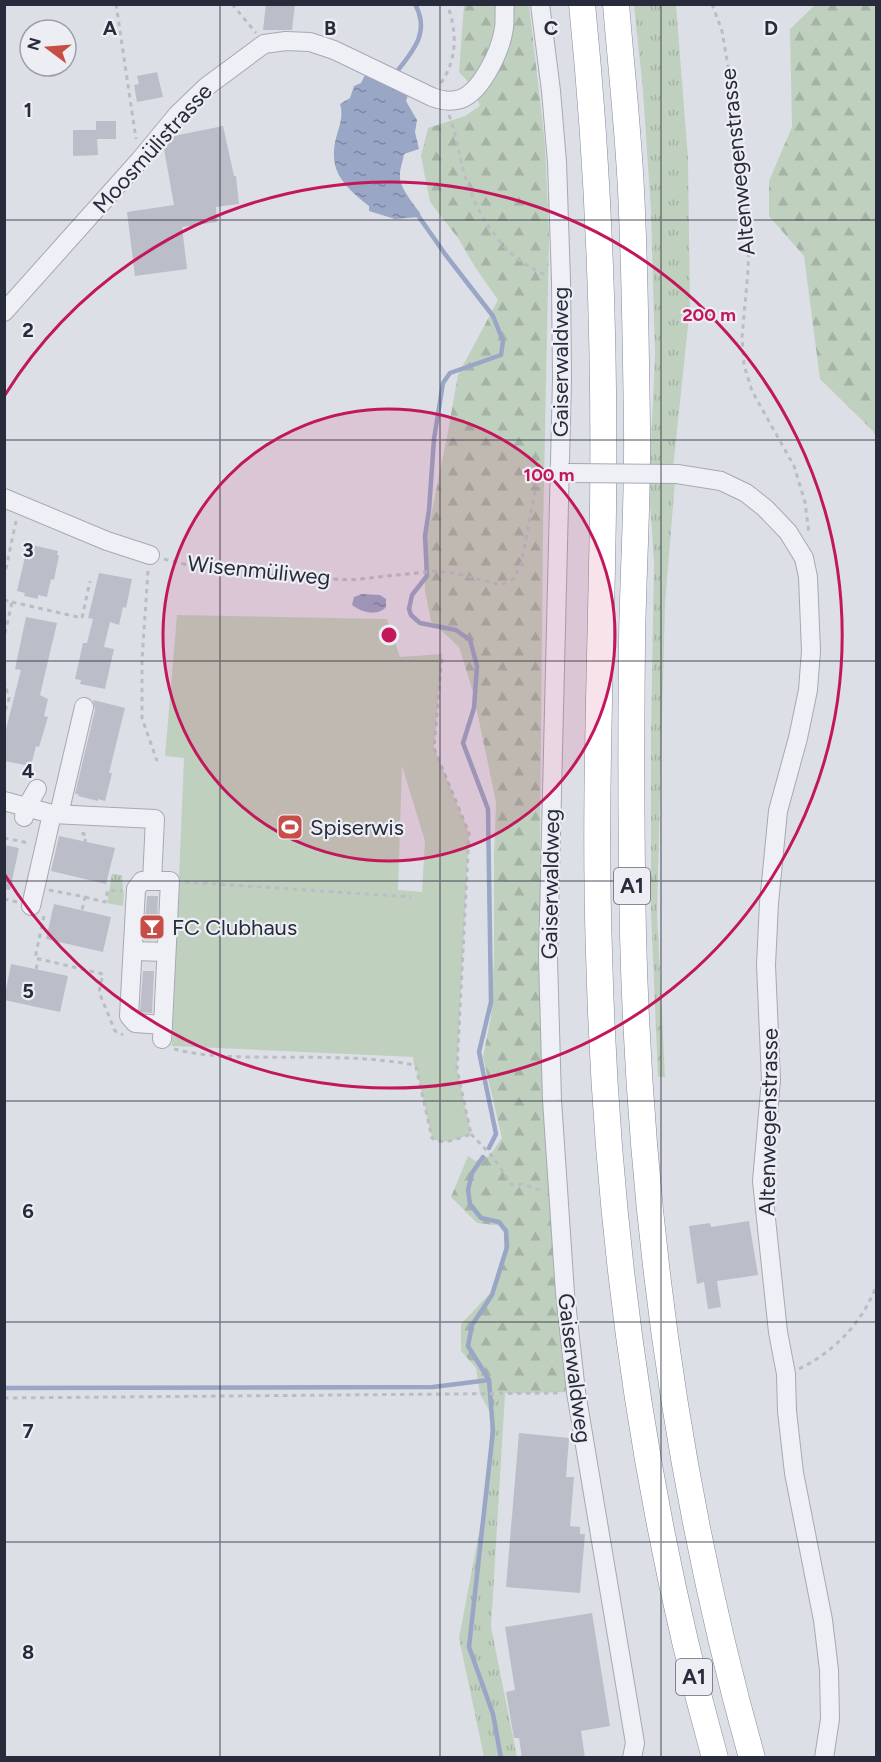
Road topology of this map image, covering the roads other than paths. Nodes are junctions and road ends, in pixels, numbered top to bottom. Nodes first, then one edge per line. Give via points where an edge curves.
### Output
1 (505, 4) edge
2 (540, 4) edge
3 (582, 4) edge
4 (615, 4) edge
5 (4, 312) edge
6 (562, 471) junction
7 (12, 502) edge
8 (150, 555) road end
9 (84, 706) dead end
10 (37, 789) dead end
11 (4, 801) edge
12 (25, 814) junction
13 (55, 814) junction
14 (161, 881) junction
15 (31, 906) road end
16 (133, 951) junction
17 (166, 952) junction
18 (632, 1758) edge
19 (715, 1758) edge
20 (752, 1758) edge
21 (824, 1758) edge

1 - 5 street, Moosmülistrasse via 504,30 497,53 482,81 458,100 431,96 310,42 264,44 206,87 177,115
2 - 6 street, Gaiserwaldweg via 556,150
3 - 19 highway, A1 via 602,298 598,949 606,1110 622,1276 645,1436 682,1628
4 - 20 highway, A1 via 631,189 636,374 632,847 641,1105 657,1268 678,1417 709,1578
6 - 18 street, Gaiserwaldweg via 549,958 552,1100 576,1392 635,1743
6 - 21 street, Altenwegenstrasse, bridge via 678,474 721,482 746,493 788,532 804,558 808,577 810,673 778,811 769,903 766,965 771,1080 762,1181 795,1481 829,1670 830,1719
7 - 8 street
9 - 13 street
10 - 12 street
11 - 12 street
12 - 13 street
13 - 14 street via 154,819
13 - 15 street
14 - 16 street via 142,881 136,890
14 - 17 street
16 - 17 street
16 - 17 street via 131,1020 162,1032

